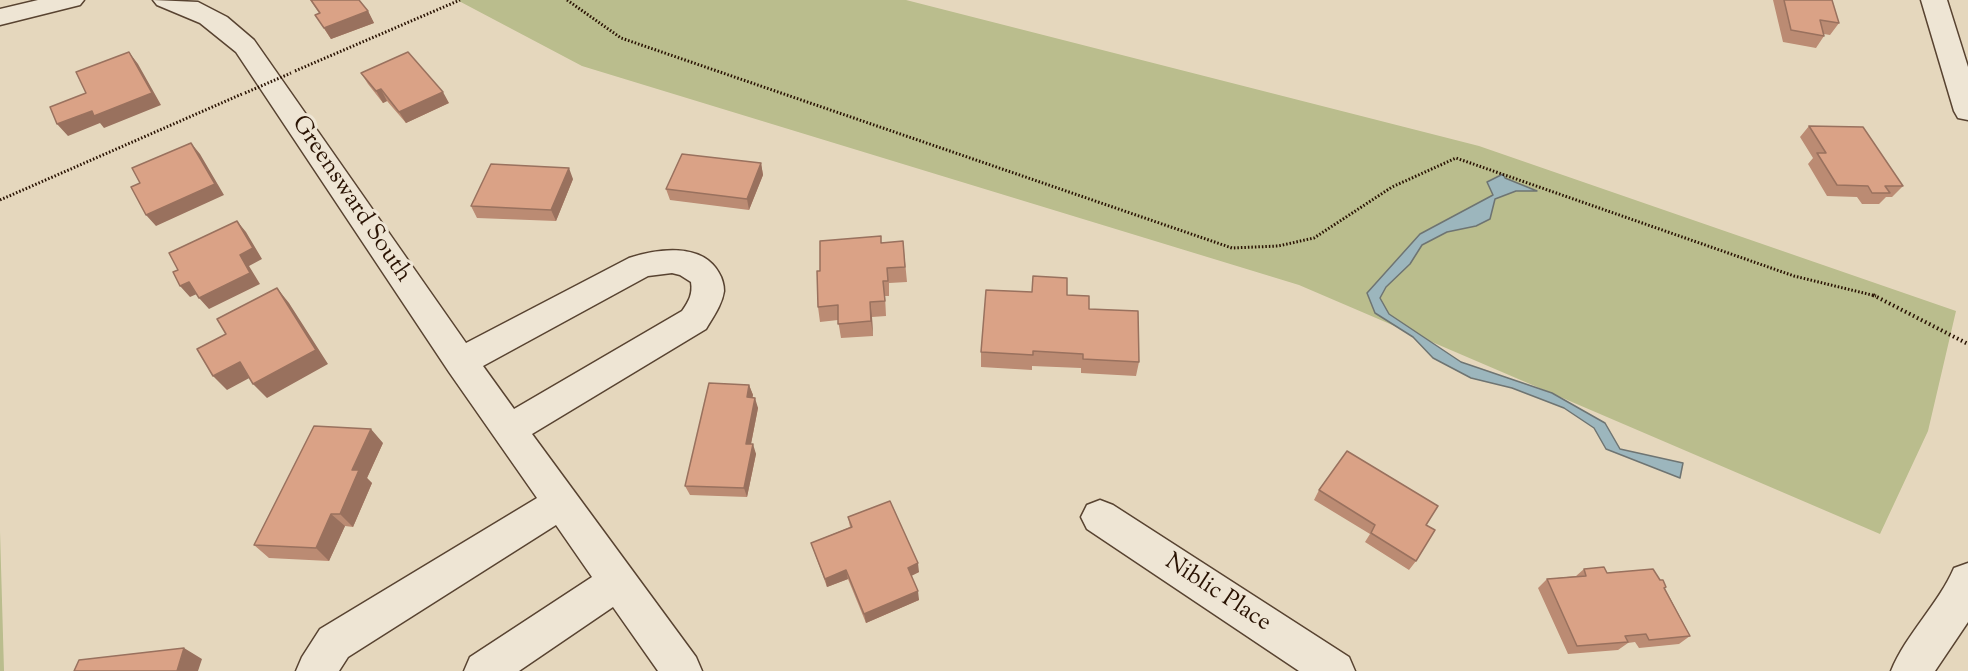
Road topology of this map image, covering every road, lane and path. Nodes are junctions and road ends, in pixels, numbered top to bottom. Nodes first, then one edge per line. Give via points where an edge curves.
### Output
1 (71, 0) edge
2 (166, 0) edge
3 (460, 0) edge
4 (567, 0) edge
5 (1934, 0) edge
6 (0, 17) edge
7 (1968, 111) edge
8 (0, 200) edge
9 (1968, 344) edge
10 (461, 362) junction
11 (510, 429) junction
12 (562, 502) junction
13 (1100, 517) dead end
14 (619, 581) junction
15 (1968, 582) edge
16 (316, 671) edge
17 (484, 671) edge
18 (682, 671) edge
19 (1335, 671) edge
20 (1911, 671) edge

1 - 6 street
2 - 10 street, Greensward South via 188,5 208,16 229,29 245,46
3 - 8 path, bridge
4 - 9 path via 621,38 1232,248 1278,246 1314,238 1392,187 1456,158 1794,276 1871,294
5 - 7 street
10 - 11 street, Greensward South
10 - 11 street via 654,261 677,261 693,266 704,276 709,292 705,307 694,320
11 - 12 street, Greensward South
12 - 14 street
12 - 16 street via 334,643
13 - 19 street, Niblic Place
14 - 17 street
14 - 18 street
15 - 20 street via 1959,602

